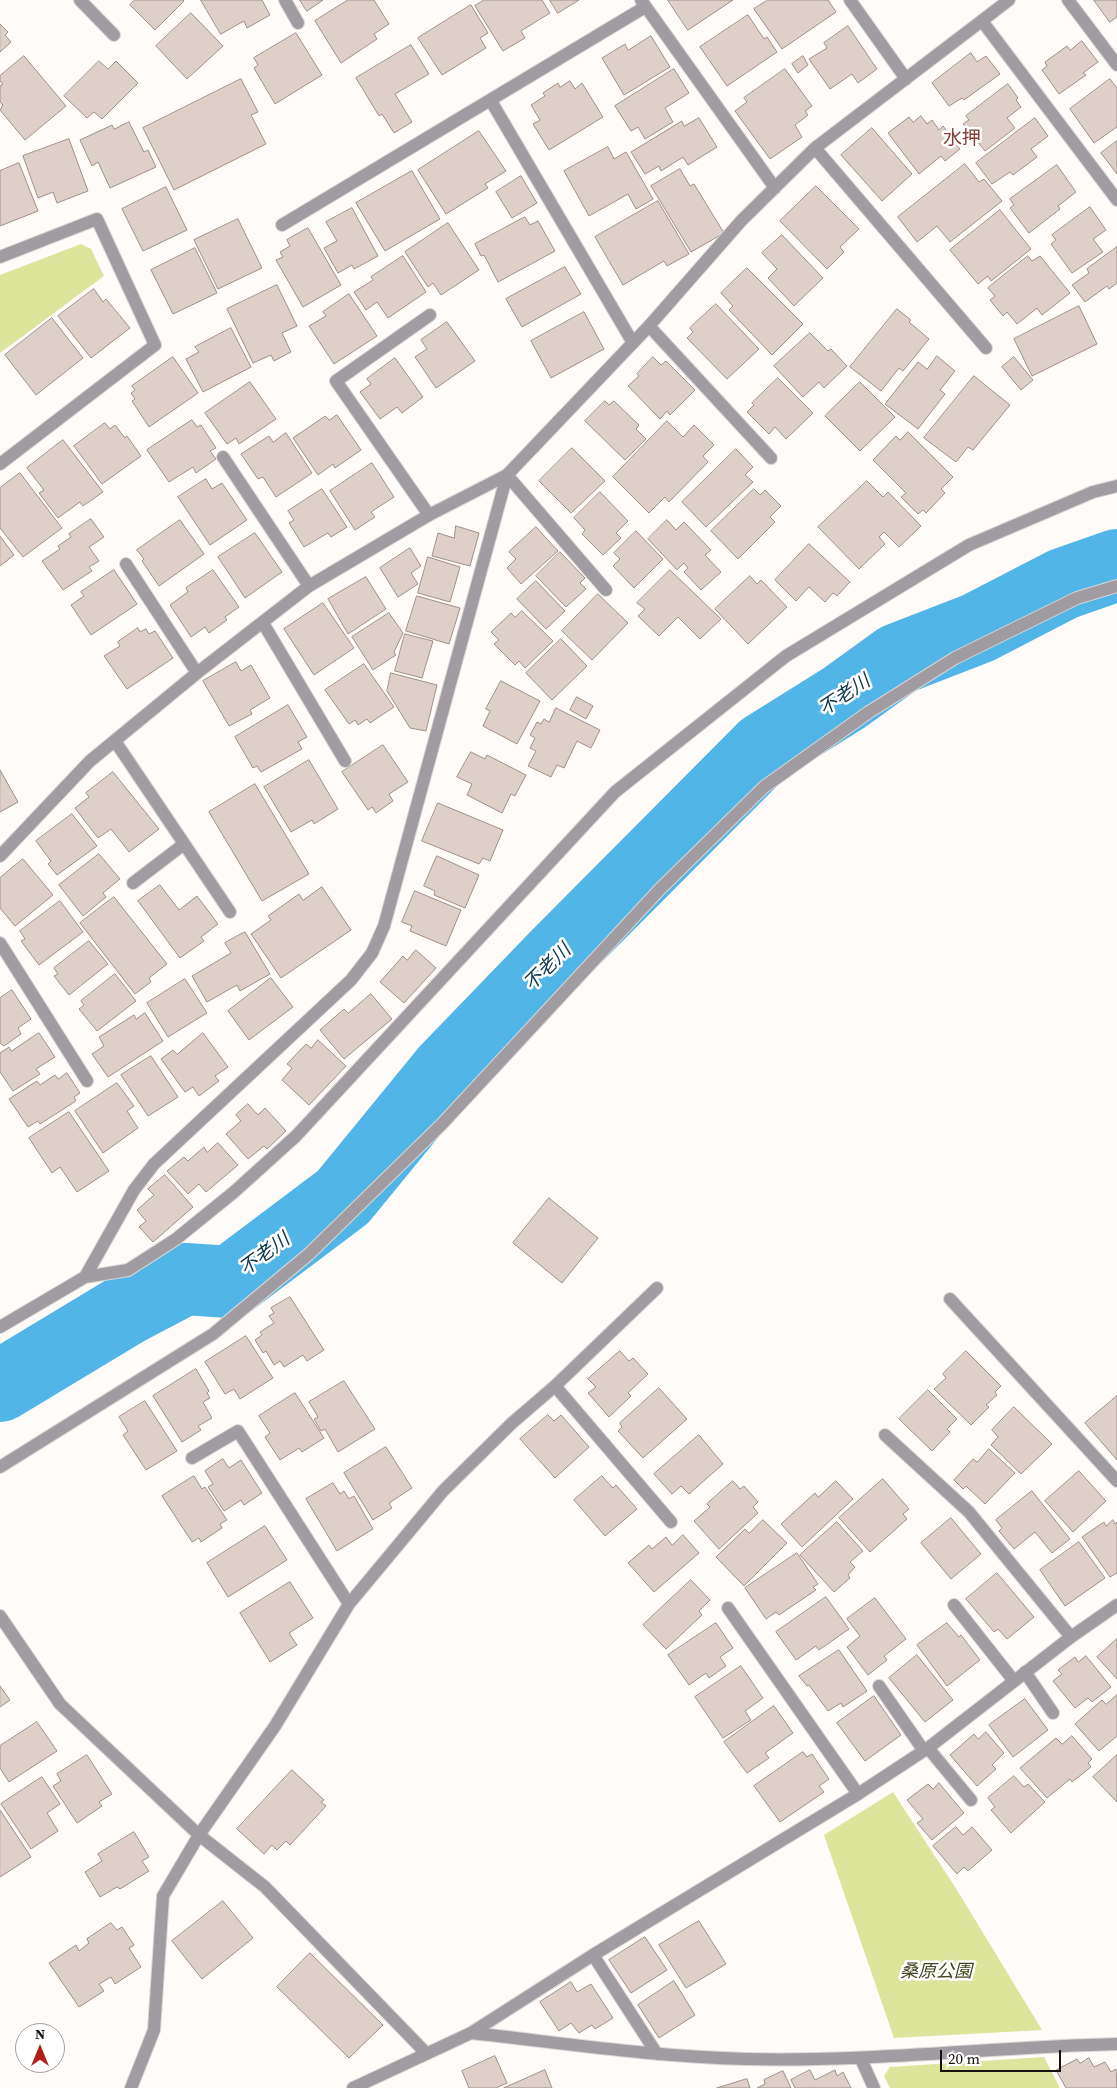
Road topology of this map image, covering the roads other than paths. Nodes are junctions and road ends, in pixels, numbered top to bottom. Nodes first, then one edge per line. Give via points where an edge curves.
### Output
1 (80, 0) edge
2 (285, 0) edge
3 (850, 0) edge
4 (1009, 0) edge
5 (1068, 0) edge
6 (643, 4) edge
7 (982, 21) junction
8 (298, 23) dead end
9 (114, 35) dead end
10 (1117, 65) edge
11 (906, 79) junction
12 (491, 101) junction
13 (815, 148) junction
14 (775, 188) junction
15 (1117, 200) edge
16 (282, 226) dead end
17 (0, 257) edge
18 (430, 315) dead end
19 (649, 326) junction
20 (633, 343) junction
21 (986, 348) dead end
22 (223, 457) dead end
23 (772, 458) dead end
24 (0, 464) edge
25 (507, 475) junction
26 (1117, 486) edge
27 (429, 515) junction
28 (126, 564) dead end
29 (309, 586) junction
30 (1117, 586) edge
31 (606, 590) dead end
32 (263, 623) junction
33 (198, 672) junction
34 (115, 741) junction
35 (345, 761) dead end
36 (184, 844) junction
37 (0, 856) edge
38 (133, 883) dead end
39 (230, 912) dead end
40 (0, 944) edge
41 (87, 1081) dead end
42 (84, 1276) junction
43 (658, 1288) dead end
44 (950, 1299) dead end
45 (0, 1326) edge
46 (555, 1386) junction
47 (885, 1435) dead end
48 (192, 1458) dead end
49 (0, 1467) edge
50 (1117, 1481) edge
51 (671, 1522) dead end
52 (349, 1604) junction
53 (954, 1605) dead end
54 (1117, 1605) edge
55 (728, 1608) dead end
56 (0, 1616) edge
57 (1071, 1637) junction
58 (1025, 1672) junction
59 (1014, 1680) junction
60 (879, 1686) dead end
61 (1053, 1713) dead end
62 (926, 1749) junction
63 (858, 1794) junction
64 (970, 1800) dead end
65 (199, 1835) junction
66 (593, 1954) junction
67 (471, 2033) junction
68 (1117, 2044) edge
69 (426, 2053) junction
70 (657, 2054) junction
71 (861, 2059) junction
72 (131, 2088) edge
73 (353, 2088) edge
74 (874, 2088) edge

1 - 9 street
2 - 8 street
3 - 11 street
4 - 7 street
5 - 10 street
6 - 12 street
6 - 14 street
7 - 11 street
7 - 15 street
11 - 13 street
12 - 16 street
12 - 20 street
13 - 14 street
13 - 21 street
14 - 19 street via 741,221
17 - 24 street via 97,219 155,345
18 - 27 street via 336,381
19 - 20 street
19 - 23 street
20 - 25 street
22 - 29 street
25 - 27 street
25 - 31 street
25 - 42 street via 386,917 372,953 351,980 154,1164 134,1190
26 - 42 street via 1093,492 969,545 786,656 615,792 296,1136 234,1192 176,1240 128,1270
27 - 29 street
28 - 33 street
29 - 32 street
30 - 49 street via 1077,598 955,658 869,712 764,787 660,889 442,1124 309,1254 213,1334
32 - 33 street
32 - 35 street
33 - 34 street
34 - 36 street
34 - 37 street via 90,761
36 - 38 street
36 - 39 street
40 - 41 street
42 - 45 street
43 - 46 street
44 - 50 street
46 - 51 street
46 - 52 street via 443,1491
47 - 57 street via 969,1512
48 - 52 street via 238,1431
52 - 65 street via 275,1726
53 - 59 street
54 - 57 street
55 - 63 street
56 - 65 street via 60,1704
57 - 58 street
58 - 59 street
58 - 61 street
59 - 62 street
60 - 62 street
62 - 63 street
62 - 64 street
63 - 66 street
65 - 69 street via 265,1886
65 - 72 street via 164,1896 154,2030
66 - 67 street
66 - 70 street
67 - 69 street
67 - 70 street
68 - 71 street
69 - 73 street
70 - 71 street via 746,2059
71 - 74 street

